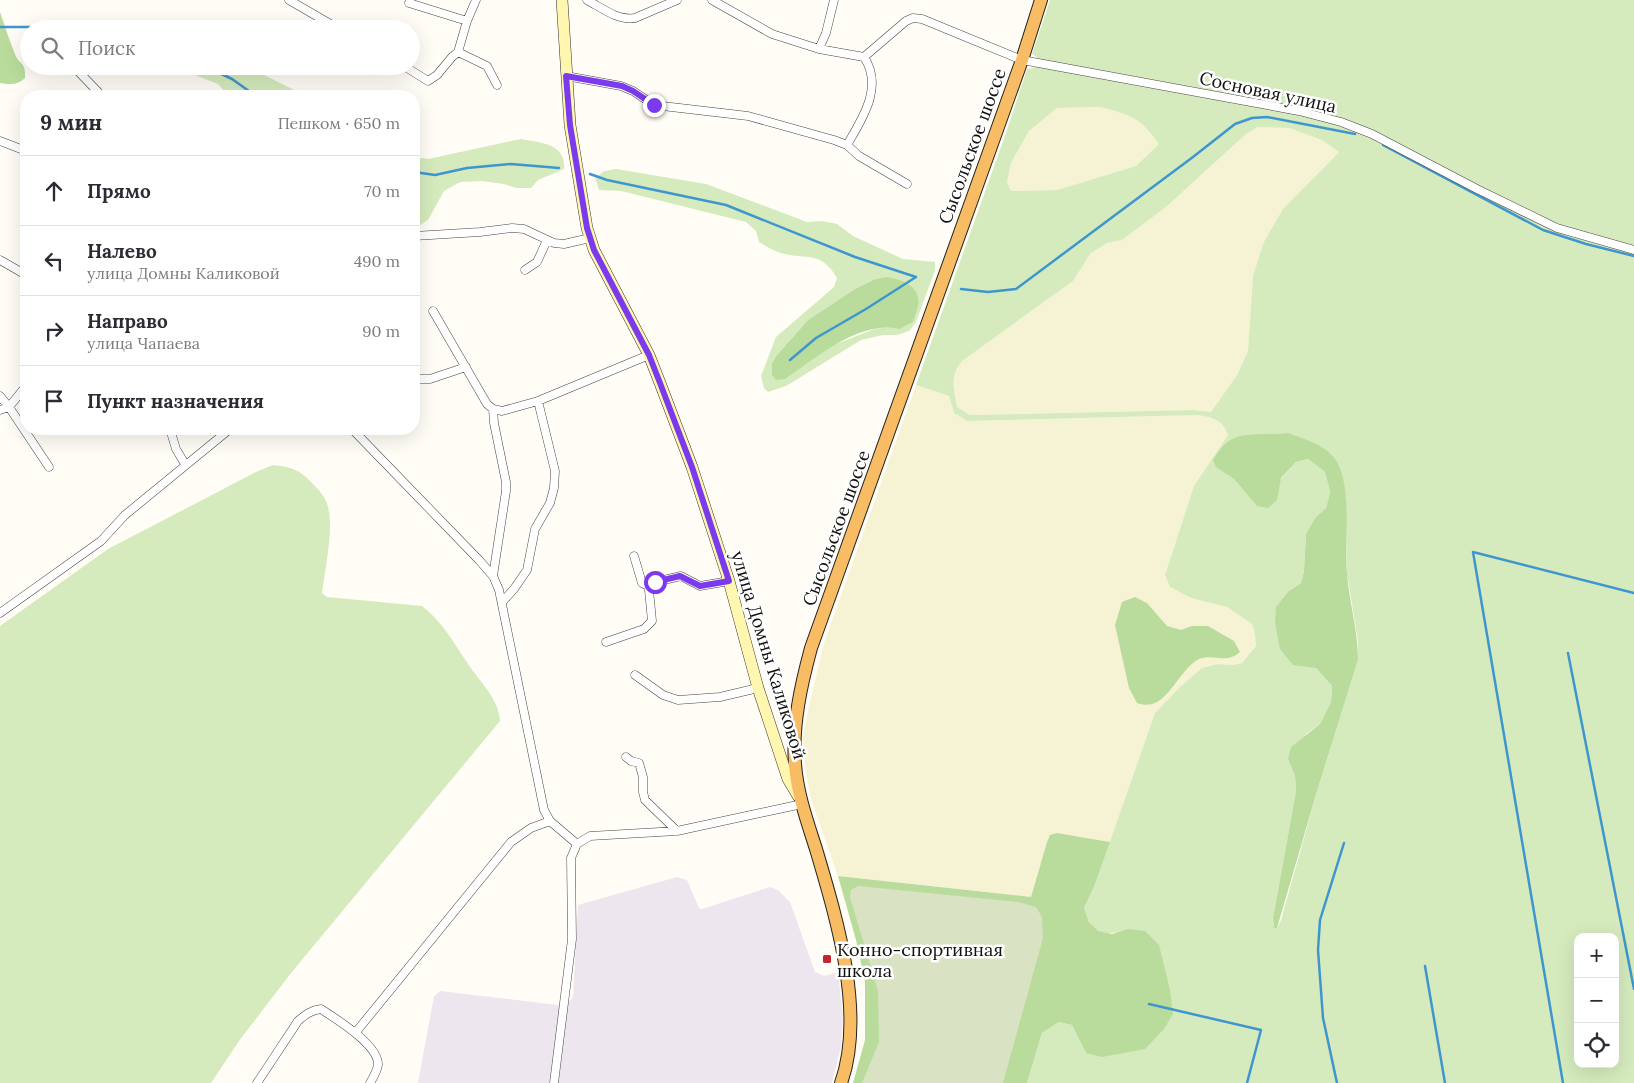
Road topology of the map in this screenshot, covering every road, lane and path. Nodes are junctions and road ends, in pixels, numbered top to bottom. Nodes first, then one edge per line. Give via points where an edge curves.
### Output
1 (289, 0) edge
2 (410, 0) edge
3 (476, 0) edge
4 (562, 0) edge
5 (587, 0) edge
6 (677, 0) edge
7 (834, 0) edge
8 (1041, 0) edge
9 (716, 1) edge
10 (323, 20) edge
11 (467, 21) junction
12 (819, 49) junction
13 (458, 52) junction
14 (864, 57) junction
15 (1022, 60) junction
16 (82, 75) edge
17 (418, 75) edge
18 (566, 76) junction
19 (497, 85) dead end
20 (96, 90) edge
21 (0, 141) edge
22 (847, 145) junction
23 (20, 149) edge
24 (907, 184) dead end
25 (420, 236) edge
26 (590, 238) junction
27 (547, 240) junction
28 (1634, 250) edge
29 (0, 260) edge
30 (525, 270) dead end
31 (20, 272) edge
32 (433, 310) dead end
33 (649, 355) junction
34 (466, 367) junction
35 (420, 380) edge
36 (20, 393) edge
37 (0, 396) edge
38 (538, 401) junction
39 (9, 407) junction
40 (493, 409) junction
41 (0, 410) edge
42 (20, 424) edge
43 (28, 435) edge
44 (172, 435) edge
45 (222, 435) edge
46 (358, 435) edge
47 (185, 464) junction
48 (49, 467) dead end
49 (634, 556) dead end
50 (493, 576) junction
51 (729, 581) junction
52 (655, 582) junction
53 (502, 602) junction
54 (0, 614) edge
55 (606, 642) dead end
56 (635, 675) dead end
57 (758, 688) junction
58 (626, 757) dead end
59 (802, 804) junction
60 (550, 821) junction
61 (677, 831) junction
62 (577, 844) junction
63 (356, 1032) junction
64 (256, 1083) edge
65 (370, 1083) edge
66 (554, 1083) edge
67 (841, 1083) edge

1 - 10 street
2 - 11 street via 410,3
3 - 11 street
4 - 18 main road, улица Домны Каликовой
5 - 6 street via 628,19
7 - 12 street
8 - 15 highway, Сысольское шоссе
9 - 12 street via 772,34
11 - 13 street
12 - 14 street
13 - 17 street via 438,75 428,81
13 - 19 street via 487,66
14 - 15 street, Сосновая улица via 913,18
14 - 22 street via 872,82 870,101
15 - 28 street, Сосновая улица via 1299,111 1341,122 1372,134 1557,228
15 - 59 highway, Сысольское шоссе via 811,648 798,704 795,743 795,765
16 - 20 street
18 - 22 street via 622,86 654,105 748,116
18 - 26 main road, улица Домны Каликовой via 570,125
21 - 23 street
22 - 24 street via 859,156
25 - 27 street via 512,228 524,229
26 - 27 street via 564,244
26 - 33 main road, улица Домны Каликовой
27 - 30 street via 537,262
29 - 31 street
32 - 34 street
33 - 38 street
33 - 51 main road, улица Домны Каликовой via 692,467
34 - 35 street
34 - 40 street
36 - 39 street
37 - 39 street
38 - 40 street via 502,411
38 - 53 street via 555,471 554,488 550,503 535,529 526,570
39 - 41 street
39 - 42 street
40 - 50 street via 506,482
43 - 48 street
44 - 47 street
45 - 47 street
46 - 50 street
47 - 54 street via 124,514 101,541
49 - 52 street via 642,582 646,585
50 - 53 street
51 - 52 street via 700,586 680,576
51 - 57 main road, улица Домны Каликовой
52 - 55 street via 649,590 652,621 644,628
53 - 60 street via 544,810
56 - 57 street via 663,695 678,700 720,698
57 - 59 main road, улица Домны Каликовой via 788,779
58 - 61 street via 639,763 646,800
59 - 61 street
59 - 67 highway, Сысольское шоссе via 830,896 848,977 850,1044
60 - 62 street
60 - 63 street via 531,828 511,842
61 - 62 street via 590,836
62 - 66 street via 571,858 572,939
63 - 64 street via 321,1009 306,1014
63 - 65 street via 376,1056 378,1065

